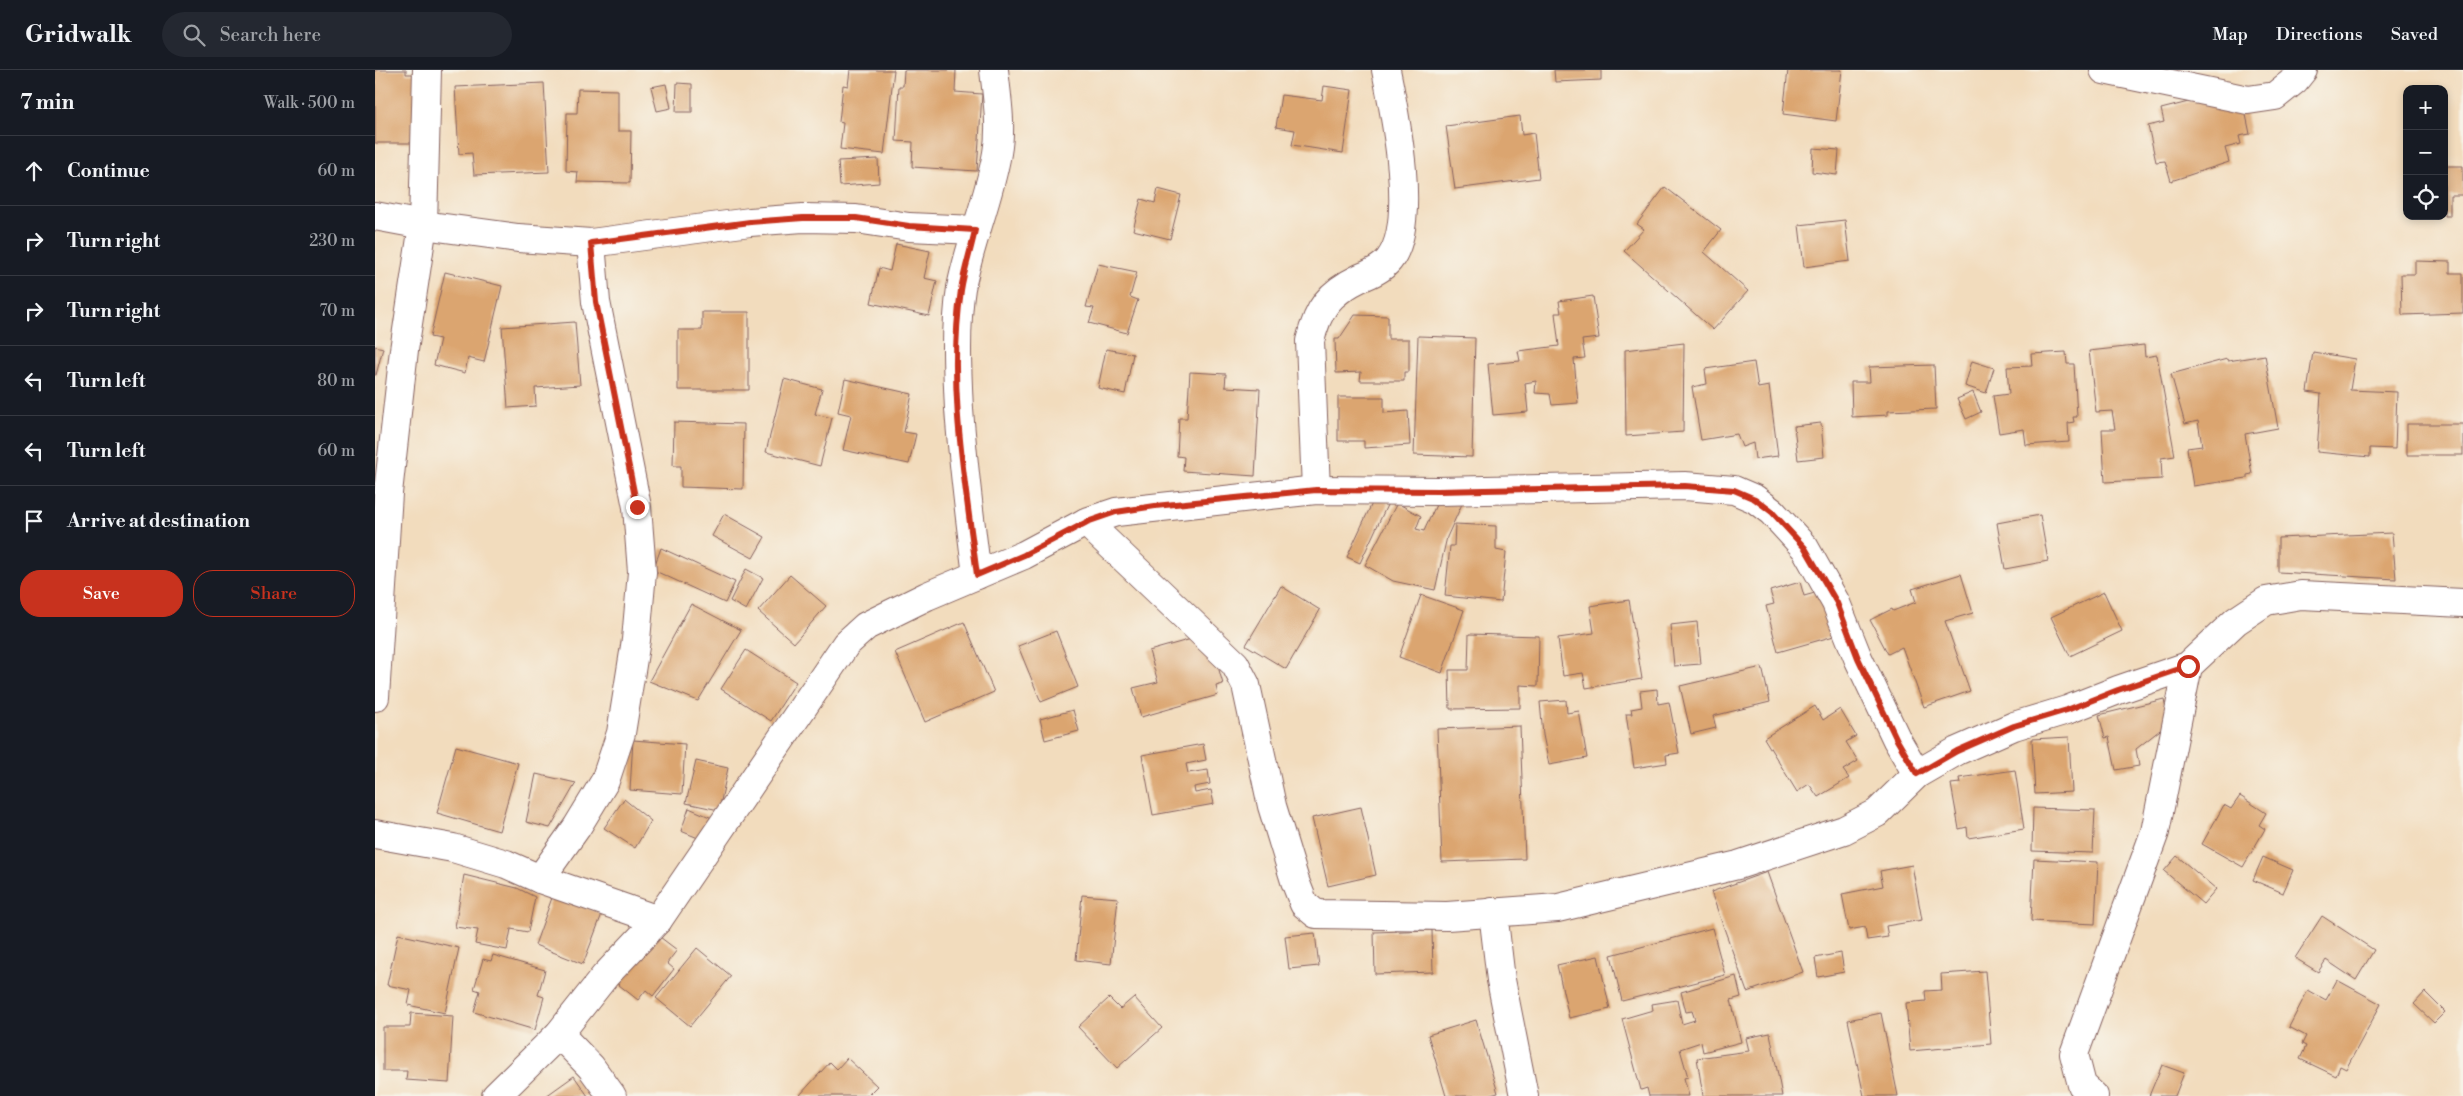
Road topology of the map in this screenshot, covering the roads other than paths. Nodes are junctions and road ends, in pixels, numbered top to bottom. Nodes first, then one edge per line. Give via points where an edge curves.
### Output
1 (427, 70) edge
2 (994, 70) edge
3 (1386, 70) edge
4 (2104, 70) edge
5 (2303, 70) edge
6 (375, 216) edge
7 (423, 225) junction
8 (975, 230) junction
9 (591, 243) junction
10 (1316, 490) junction
11 (1087, 522) junction
12 (977, 575) junction
13 (2463, 603) edge
14 (2188, 666) junction
15 (375, 697) edge
16 (1917, 774) junction
17 (375, 834) edge
18 (540, 879) junction
19 (1493, 912) junction
20 (658, 920) junction
21 (559, 1034) junction
22 (496, 1096) edge
23 (612, 1096) edge
24 (1524, 1096) edge
25 (2094, 1096) edge

1 - 7 street
2 - 8 street via 999,114 998,151
3 - 10 street via 1399,130 1403,213 1398,246 1389,261 1343,287 1315,318 1310,341
4 - 5 street via 2248,100 2275,96
6 - 7 street
7 - 9 street via 518,238
7 - 15 street via 404,350 388,493
8 - 9 street via 909,226 856,218 803,218
8 - 12 street via 961,289 956,360 963,472
9 - 18 street via 596,302 637,507 642,572 636,640 621,733 605,781
10 - 11 street via 1155,506 1116,512
10 - 16 street via 1685,486 1734,490 1755,499 1772,512 1805,548 1837,603 1858,658
11 - 12 street
11 - 19 street via 1235,664 1246,685 1272,806 1304,904 1316,914 1447,916
12 - 20 street via 866,626 845,644
13 - 14 street via 2301,595 2266,602 2236,621
14 - 16 street via 2014,726 1957,751
14 - 25 street via 2155,832 2075,1054 2082,1085
16 - 19 street via 1877,813 1844,830 1737,864 1559,908
17 - 18 street via 453,848 506,864
18 - 20 street
19 - 24 street via 1501,980
20 - 21 street via 605,976
21 - 22 street
21 - 23 street via 591,1067

